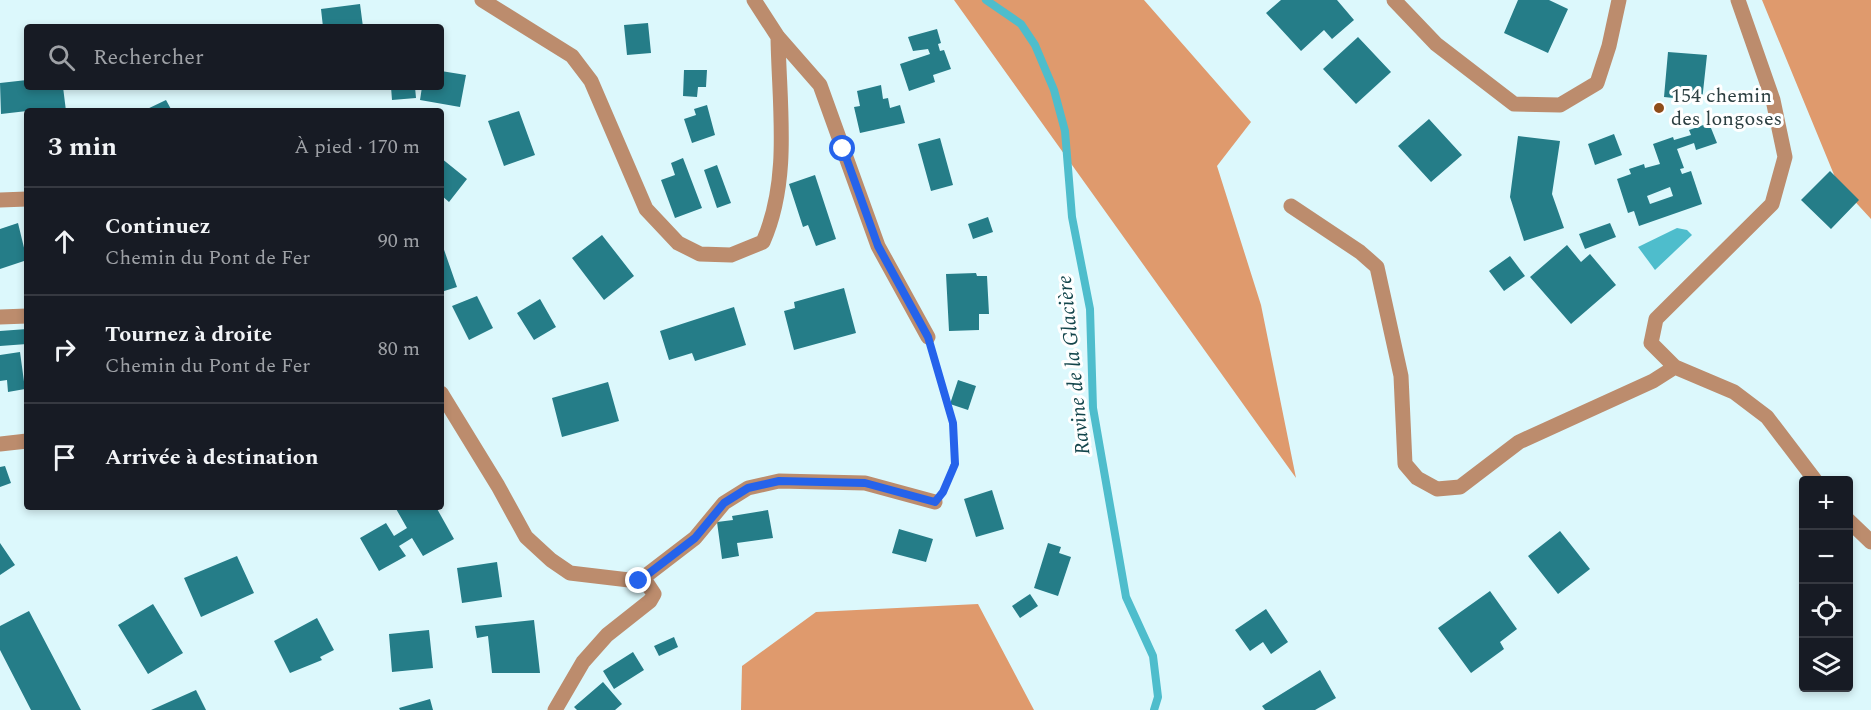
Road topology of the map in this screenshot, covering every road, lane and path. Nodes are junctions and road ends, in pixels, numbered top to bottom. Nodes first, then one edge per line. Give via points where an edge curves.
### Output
1 (482, 0) edge
2 (754, 0) edge
3 (1394, 0) edge
4 (1619, 0) edge
5 (1738, 0) edge
6 (778, 37) junction
7 (24, 199) edge
8 (0, 200) edge
9 (1291, 206) dead end
10 (24, 316) edge
11 (0, 317) edge
12 (928, 337) joint
13 (1676, 367) junction
14 (444, 398) edge
15 (24, 441) edge
16 (0, 444) edge
17 (1812, 476) edge
18 (935, 502) joint
19 (1853, 525) edge
20 (1871, 542) edge
21 (639, 581) junction
22 (555, 710) edge

1 - 6 street via 572,56 591,81 646,209 678,243 700,254 731,255 763,242 774,215 780,181
2 - 6 street
3 - 4 street via 1436,44 1514,104 1560,105 1597,83
5 - 13 street via 1773,100 1785,157 1772,204 1656,319 1651,343
6 - 12 street via 820,85 878,246
7 - 8 street
9 - 13 street via 1377,267 1401,376 1405,464 1417,478 1437,489 1460,488 1519,442
10 - 11 street
12 - 18 path via 953,423 955,464
13 - 17 street via 1734,392 1767,417
14 - 21 street via 526,537 570,573
15 - 16 street
18 - 21 street via 865,483 779,481 748,488 724,503 695,538
19 - 20 street
21 - 22 street via 652,587 650,602 607,635 583,662

